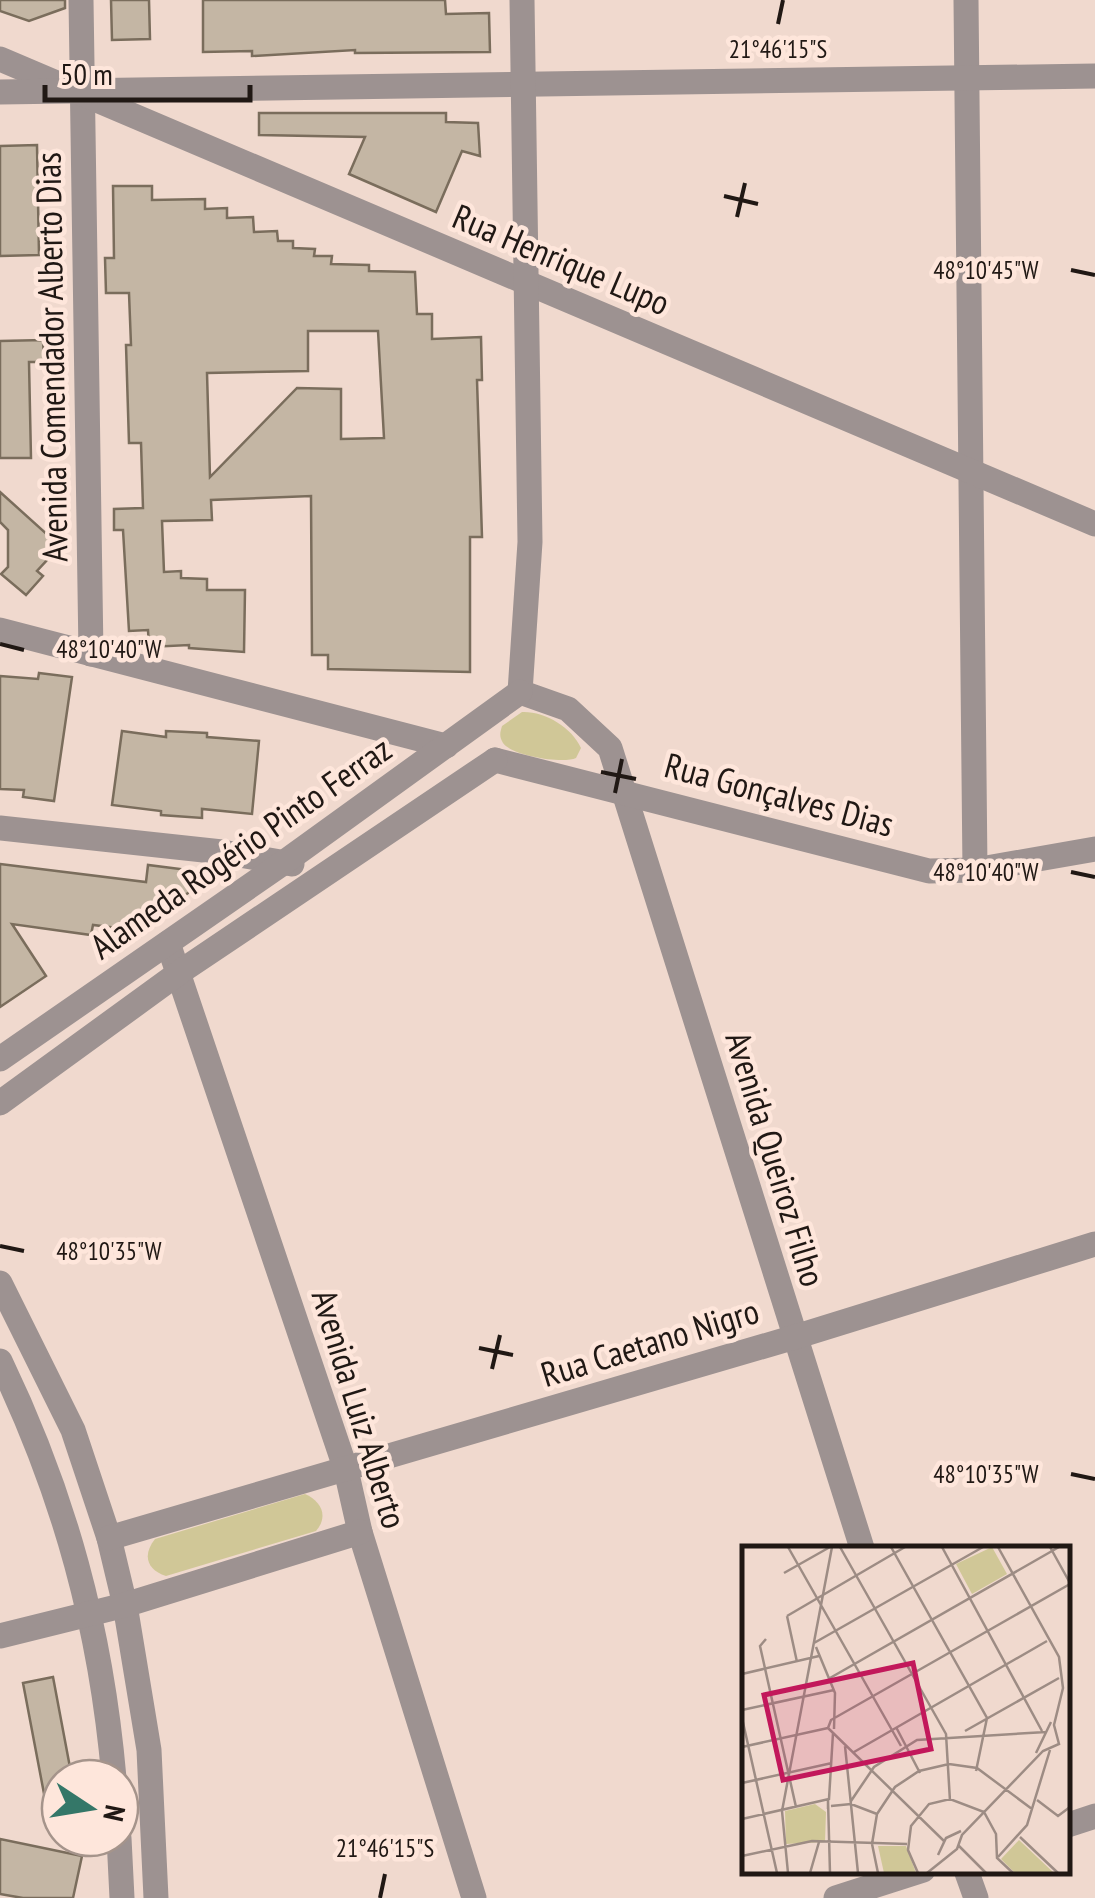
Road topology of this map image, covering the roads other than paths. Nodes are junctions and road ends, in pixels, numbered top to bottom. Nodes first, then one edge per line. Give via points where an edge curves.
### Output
1 (81, 0) edge
2 (522, 0) edge
3 (966, 0) edge
4 (0, 59) edge
5 (1095, 76) edge
6 (967, 77) junction
7 (522, 85) junction
8 (0, 92) edge
9 (83, 92) junction
10 (528, 284) junction
11 (969, 473) junction
12 (1095, 524) edge
13 (0, 630) edge
14 (91, 654) junction
15 (520, 692) junction
16 (481, 721) junction
17 (446, 746) junction
18 (496, 760) junction
19 (622, 790) junction
20 (0, 828) edge
21 (1095, 849) edge
22 (286, 861) junction
23 (976, 870) junction
24 (317, 882) junction
25 (168, 944) junction
26 (180, 972) junction
27 (0, 1060) edge
28 (0, 1103) edge
29 (1095, 1244) edge
30 (0, 1284) edge
31 (794, 1337) junction
32 (0, 1362) edge
33 (346, 1470) junction
34 (360, 1532) junction
35 (109, 1538) junction
36 (861, 1546) edge
37 (125, 1605) junction
38 (92, 1614) junction
39 (0, 1636) edge
40 (111, 1758) edge
41 (1095, 1816) edge
42 (1070, 1824) edge
43 (120, 1858) edge
44 (914, 1873) edge
45 (967, 1873) edge
46 (122, 1898) edge
47 (156, 1898) edge
48 (474, 1898) edge
49 (836, 1898) edge
50 (976, 1898) edge

1 - 9 street, Avenida Comendador Alberto Dias
2 - 7 street
3 - 6 street
4 - 9 street, Rua Henrique Lupo
5 - 6 street
6 - 7 street
6 - 11 street
7 - 9 street
7 - 10 street
8 - 9 street
9 - 10 street, Rua Henrique Lupo
9 - 14 street, Avenida Comendador Alberto Dias
10 - 11 street, Rua Henrique Lupo
10 - 15 street via 530,542
11 - 12 street, Rua Henrique Lupo
11 - 23 street
13 - 14 street
14 - 17 street
15 - 16 street, Alameda Rogério Pinto Ferraz
15 - 19 street, Rua Gonçalves Dias via 568,710 594,730 610,748
16 - 17 street, Alameda Rogério Pinto Ferraz
16 - 18 street
17 - 22 street, Alameda Rogério Pinto Ferraz
18 - 19 street, Rua Gonçalves Dias
18 - 24 street, Alameda Rogério Pinto Ferraz
19 - 23 street, Rua Gonçalves Dias via 929,871
19 - 31 street, Avenida Queiroz Filho
20 - 22 street
21 - 23 street, Rua Gonçalves Dias
22 - 24 street
22 - 25 street, Alameda Rogério Pinto Ferraz
24 - 26 street, Alameda Rogério Pinto Ferraz
25 - 26 street, Avenida Luiz Alberto
25 - 27 street, Alameda Rogério Pinto Ferraz
26 - 28 street, Alameda Rogério Pinto Ferraz
26 - 33 street, Avenida Luiz Alberto
29 - 31 street, Rua Caetano Nigro
30 - 35 street via 73,1430
31 - 33 street, Rua Caetano Nigro
31 - 36 street, Avenida Queiroz Filho
32 - 38 street via 68,1527
33 - 34 street, Avenida Luiz Alberto
33 - 35 street, Rua Caetano Nigro
34 - 37 street
34 - 48 street, Avenida Luiz Alberto
35 - 37 street
37 - 38 street
37 - 47 street via 149,1750
38 - 39 street
38 - 40 street
41 - 42 street
43 - 46 street
44 - 49 street
45 - 50 street

